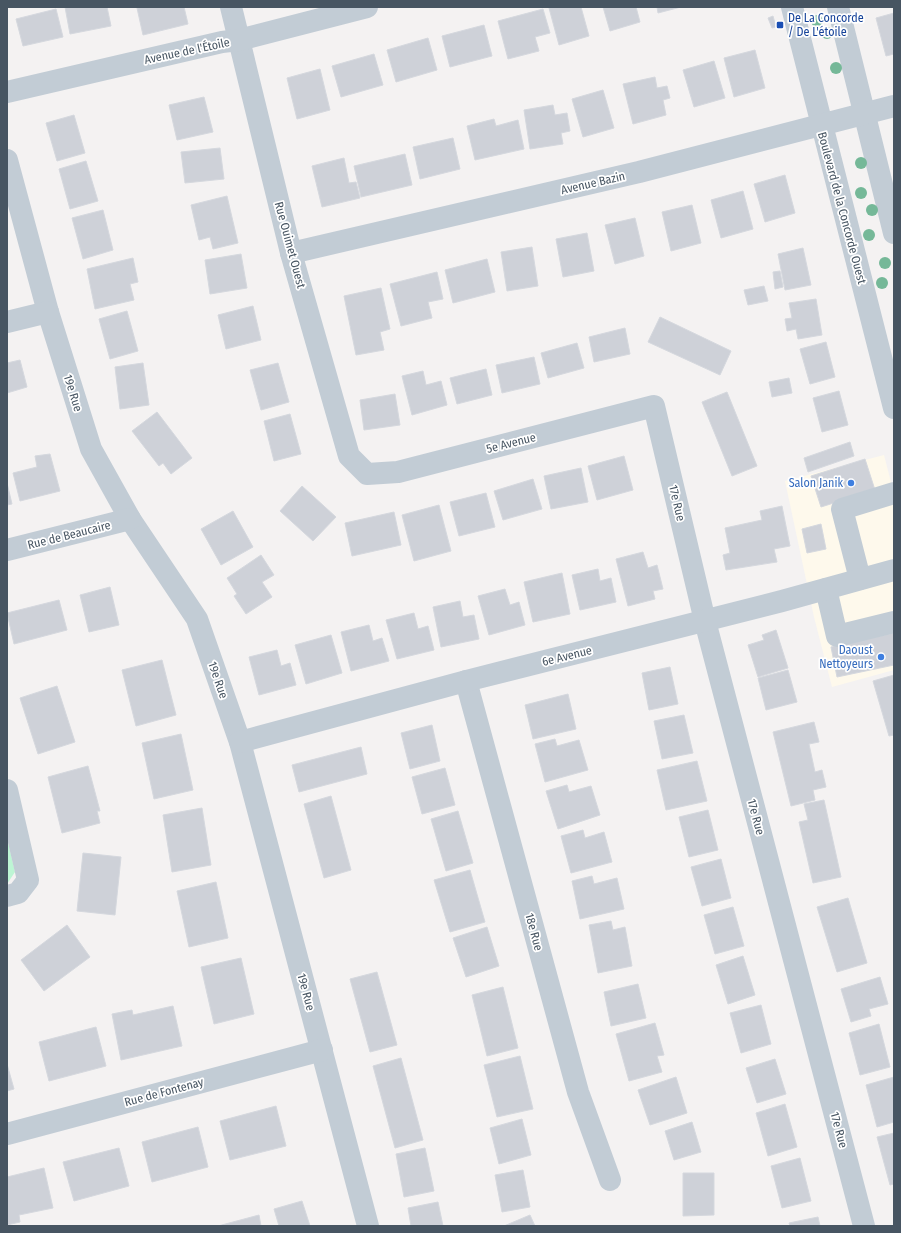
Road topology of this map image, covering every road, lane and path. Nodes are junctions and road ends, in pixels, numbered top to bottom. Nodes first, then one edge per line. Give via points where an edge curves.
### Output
1 (231, 7) edge
2 (367, 7) edge
3 (792, 7) edge
4 (838, 7) edge
5 (239, 40) junction
6 (7, 92) edge
7 (894, 106) edge
8 (865, 114) junction
9 (821, 126) junction
10 (7, 160) edge
11 (894, 233) edge
12 (292, 253) junction
13 (48, 312) junction
14 (7, 322) edge
15 (654, 406) joint
16 (894, 408) edge
17 (368, 474) joint
18 (894, 493) edge
19 (130, 519) junction
20 (7, 550) edge
21 (894, 570) edge
22 (860, 579) junction
23 (826, 588) junction
24 (705, 621) junction
25 (894, 622) edge
26 (466, 681) junction
27 (240, 742) junction
28 (8, 797) edge
29 (7, 896) edge
30 (322, 1050) junction
31 (7, 1134) edge
32 (610, 1180) dead end
33 (368, 1226) edge
34 (864, 1226) edge

1 - 5 street, Rue Ouimet Ouest
2 - 5 street, Avenue de l'Étoile
3 - 9 street, Boulevard de la Concorde Ouest
4 - 8 street
5 - 6 street, Avenue de l'Étoile
5 - 12 street, Rue Ouimet Ouest
7 - 8 street, Avenue Bazin
8 - 9 street, Avenue Bazin
8 - 11 street
9 - 12 street, Avenue Bazin via 638,172
9 - 16 street, Boulevard de la Concorde Ouest
10 - 13 street, 19e Rue
12 - 17 street, Rue Ouimet Ouest via 349,456
13 - 14 street
13 - 19 street, 19e Rue via 91,449
15 - 17 street, 5e Avenue via 398,472
15 - 24 street, 17e Rue
18 - 22 street via 842,509
19 - 20 street, Rue de Beaucaire
19 - 27 street, 19e Rue via 197,619
21 - 22 street, 6e Avenue
22 - 23 street, 6e Avenue
23 - 24 street, 6e Avenue
23 - 25 street via 837,636
24 - 26 street, 6e Avenue
24 - 34 street, 17e Rue
26 - 27 street, 6e Avenue
26 - 32 street, 18e Rue via 578,1092
27 - 30 street, 19e Rue
28 - 29 street via 28,880 18,893
30 - 31 street, Rue de Fontenay
30 - 33 street, 19e Rue

